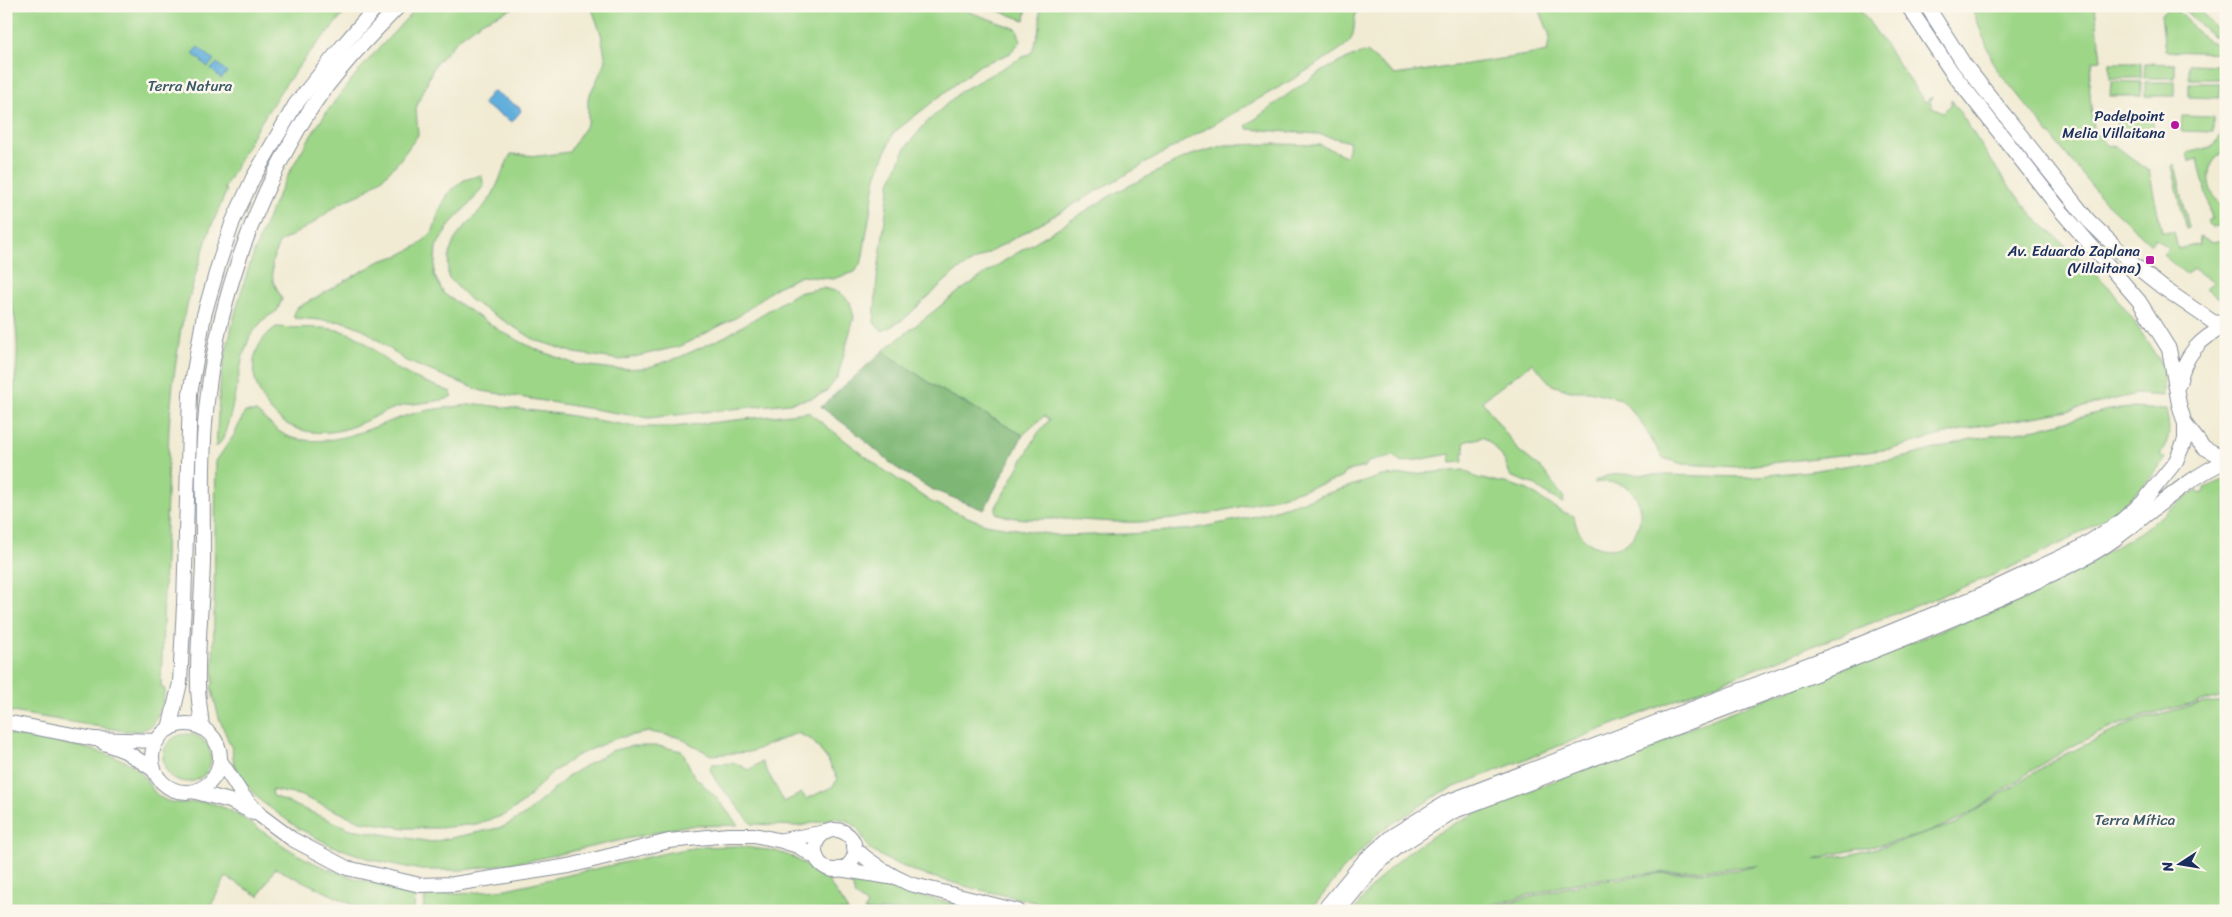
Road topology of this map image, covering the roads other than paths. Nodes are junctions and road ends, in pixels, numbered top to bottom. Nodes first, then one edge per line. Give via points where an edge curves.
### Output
1 (377, 6) edge
2 (399, 6) edge
3 (1908, 6) edge
4 (1927, 6) edge
5 (2226, 325) edge
6 (2178, 392) junction
7 (2186, 424) junction
8 (2226, 460) edge
9 (6, 722) edge
10 (202, 728) junction
11 (168, 729) junction
12 (94, 739) junction
13 (157, 740) junction
14 (221, 762) junction
15 (154, 770) junction
16 (196, 792) junction
17 (261, 816) junction
18 (826, 832) junction
19 (782, 840) junction
20 (854, 848) junction
21 (817, 858) junction
22 (840, 869) junction
23 (895, 878) junction
24 (1018, 911) edge
25 (1323, 911) edge
26 (1338, 911) edge

1 - 11 main road via 295,105 253,178 233,221 219,263 204,315 190,394 180,683
2 - 10 main road via 356,51 309,112 267,189 250,230 221,322 208,394 204,460 198,685
3 - 6 main road via 1951,71 2062,212 2139,301 2169,349
4 - 5 main road via 1964,64 2088,220 2162,287 2213,322
5 - 6 main road via 2209,334 2193,349 2182,370
6 - 7 main road
7 - 8 main road via 2203,447
7 - 25 main road via 2185,440 2176,461 2143,502 2116,525 2078,549 1976,597 1841,652 1447,802 1392,836 1364,861
8 - 26 main road via 2192,478 2122,534 2083,559 1981,607 1836,666 1452,812 1398,846 1376,865
9 - 12 main road
10 - 11 main road via 185,724
10 - 14 main road via 217,742
11 - 13 main road
12 - 13 main road
12 - 15 main road via 125,751
13 - 15 main road via 153,750
14 - 16 main road via 217,775
14 - 17 main road via 243,796
15 - 16 main road via 166,786 175,791
16 - 17 main road via 230,801
17 - 19 main road via 292,839 347,868 420,884 454,884 569,866 669,841 728,835
18 - 19 main road
18 - 20 main road via 846,833
18 - 21 main road via 816,843
19 - 21 main road
20 - 22 main road via 851,862
20 - 23 main road
21 - 22 main road via 829,869
22 - 23 main road
23 - 24 main road via 944,894

